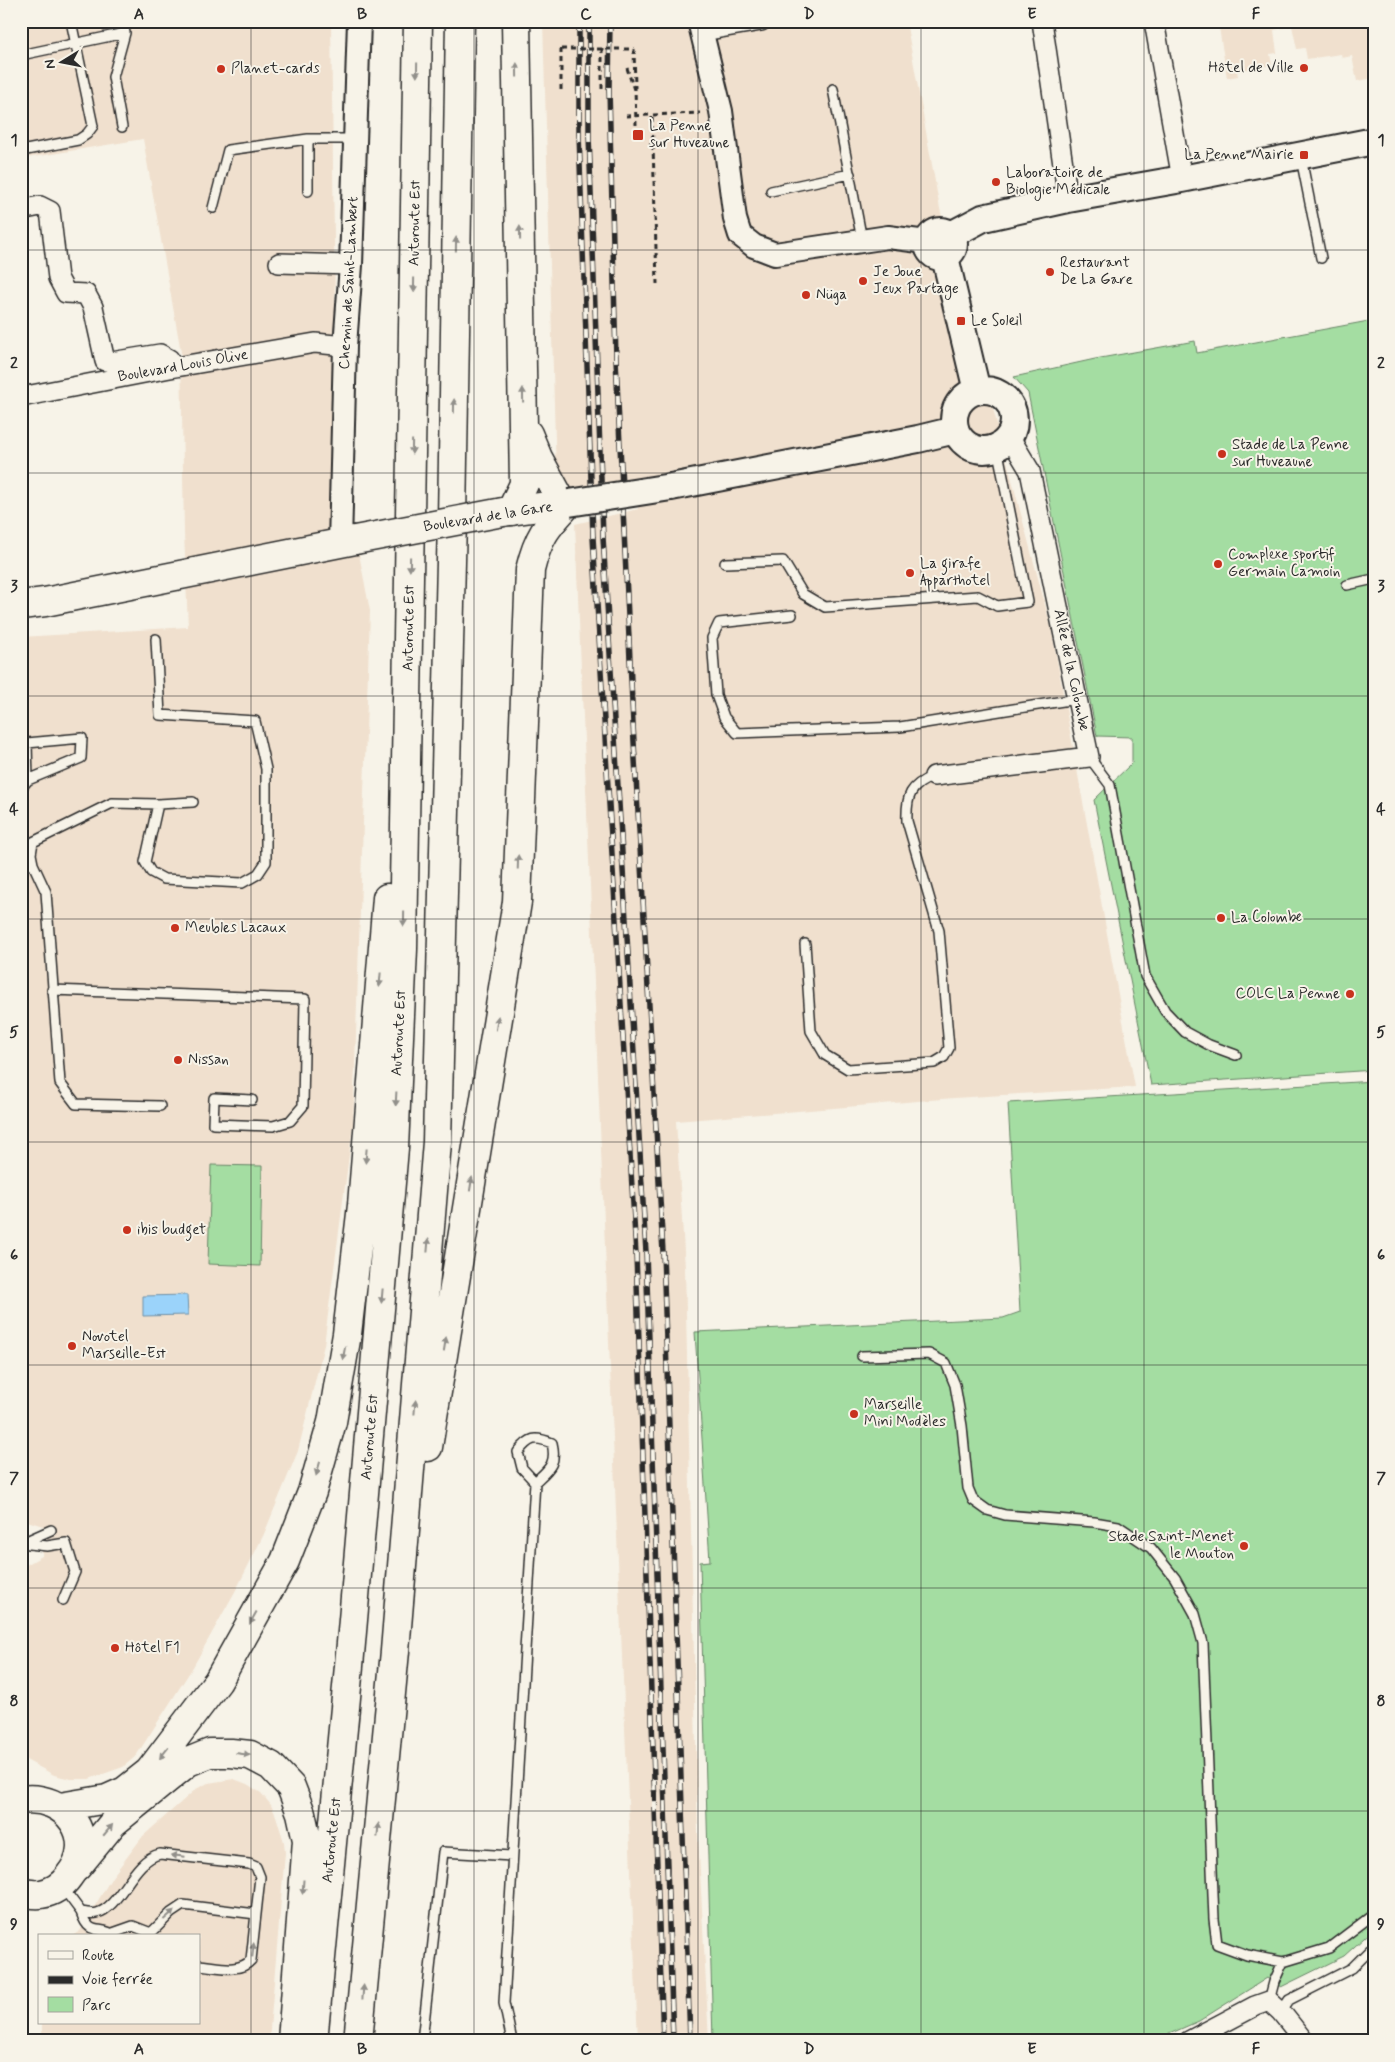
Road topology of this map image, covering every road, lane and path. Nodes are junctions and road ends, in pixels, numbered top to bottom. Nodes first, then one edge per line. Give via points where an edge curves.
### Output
1 (71, 21) edge
2 (122, 21) edge
3 (359, 21) edge
4 (418, 21) edge
5 (460, 21) edge
6 (516, 21) edge
7 (761, 21) edge
8 (1042, 21) edge
9 (1154, 21) edge
10 (701, 26) edge
11 (125, 33) junction
12 (76, 44) junction
13 (602, 47) junction
14 (21, 56) edge
15 (627, 68) dead end
16 (602, 89) dead end
17 (833, 89) dead end
18 (561, 92) dead end
19 (635, 93) junction
20 (721, 111) junction
21 (626, 116) dead end
22 (636, 116) junction
23 (652, 116) junction
24 (636, 124) dead end
25 (122, 128) dead end
26 (308, 139) junction
27 (356, 139) junction
28 (1374, 141) edge
29 (21, 151) edge
30 (1300, 155) junction
31 (850, 174) junction
32 (1182, 179) junction
33 (772, 191) dead end
34 (308, 192) dead end
35 (1068, 199) junction
36 (213, 208) dead end
37 (21, 210) edge
38 (862, 240) junction
39 (941, 245) junction
40 (1321, 258) dead end
41 (279, 263) dead end
42 (351, 265) junction
43 (657, 284) dead end
44 (345, 346) junction
45 (170, 368) junction
46 (977, 391) junction
47 (21, 397) edge
48 (523, 423) junction
49 (955, 430) junction
50 (1003, 442) junction
51 (566, 504) junction
52 (507, 511) junction
53 (348, 542) junction
54 (725, 563) dead end
55 (1374, 579) edge
56 (1347, 585) dead end
57 (21, 605) edge
58 (792, 615) dead end
59 (409, 617) junction
60 (156, 639) dead end
61 (1076, 699) junction
62 (1089, 756) junction
63 (934, 776) joint
64 (28, 780) junction
65 (21, 788) edge
66 (193, 802) dead end
67 (158, 804) junction
68 (33, 864) junction
69 (21, 865) edge
70 (805, 944) dead end
71 (52, 990) junction
72 (1236, 1055) dead end
73 (252, 1100) dead end
74 (160, 1106) dead end
75 (862, 1356) dead end
76 (535, 1482) junction
77 (51, 1530) dead end
78 (23, 1542) edge
79 (63, 1600) dead end
80 (395, 1651) junction
81 (35, 1797) edge
82 (512, 1856) junction
83 (44, 1890) edge
84 (82, 1912) junction
85 (256, 1914) junction
86 (1374, 1914) edge
87 (114, 1934) edge
88 (1374, 1946) edge
89 (1284, 1962) junction
90 (200, 1965) edge
91 (1275, 2006) junction
92 (1302, 2038) edge
93 (292, 2041) edge
94 (313, 2041) edge
95 (358, 2041) edge
96 (422, 2041) edge
97 (512, 2041) edge
98 (1190, 2041) edge

1 - 12 lane
2 - 11 lane
3 - 27 street, Chemin de Saint-Lambert
4 -> 59 main road, Autoroute Est
80 -> 5 main road via 437,1142
48 -> 6 main road
7 - 10 street
8 - 35 street
9 - 32 street
10 - 20 street
11 - 12 lane
11 - 25 lane via 113,77
12 - 14 lane
12 - 29 lane via 93,126 78,140
13 - 16 path
13 - 18 path, bridge via 561,47
13 - 19 path, bridge via 633,46
15 - 19 path
17 - 31 lane
19 - 22 path
20 - 23 path
20 - 38 street via 723,151 734,219 740,235 754,246 775,254
21 - 22 path
22 - 23 path
22 - 24 path
23 - 43 path
26 - 27 lane
26 - 34 lane
26 - 36 lane via 228,150
27 - 42 street, Chemin de Saint-Lambert
28 - 30 main road
30 - 32 main road
30 - 40 lane
31 - 33 lane
31 - 38 lane
32 - 35 main road
35 - 39 main road via 983,218
37 - 45 street via 40,206 50,211 58,278 66,292 86,294 93,307 105,361 160,354 169,359
38 - 39 street via 888,236
39 - 46 main road
41 - 42 street
42 - 44 street, Chemin de Saint-Lambert
44 - 45 street, Boulevard Louis Olive via 315,344
44 - 53 street, Chemin de Saint-Lambert
45 - 47 street, Boulevard Louis Olive
46 - 49 main road via 960,401 955,410
46 - 50 main road via 997,393 1011,407 1013,427
48 - 51 main road via 538,458
48 - 52 main road via 524,484
49 - 50 main road via 960,439 977,450 987,450
49 - 51 main road, Boulevard de la Gare, bridge via 671,487
50 - 54 lane via 1028,602 997,606 978,596 825,607 803,594 783,560
50 - 61 street, Allée de la Colombe via 1030,470
51 - 52 main road, Boulevard de la Gare
80 -> 51 main road via 517,902 530,570 536,546
52 - 53 main road, Boulevard de la Gare, bridge
53 - 57 main road, Boulevard de la Gare
55 - 56 lane
58 - 61 lane via 719,623 712,638 716,695 724,716 737,733 900,727
59 -> 81 main road via 362,1205 347,1334 332,1422 312,1492 285,1561 218,1682 149,1772 126,1792 107,1799
59 -> 94 main road, Autoroute Est via 403,949 394,1148
60 - 67 lane via 160,715 255,722 266,769 266,862 258,874 242,883 164,879 151,872 145,862
61 - 62 street, Allée de la Colombe
62 - 63 street
62 - 72 lane via 1110,785 1145,976 1165,1011 1185,1032
63 - 70 lane via 921,781 906,802 907,821 939,931 949,1048 944,1058 934,1063 848,1069 825,1055 811,1031
64 - 64 lane via 81,758 82,738 27,743
64 - 65 lane
66 - 67 lane
67 - 68 lane via 112,803 33,842
68 - 69 lane
68 - 71 lane via 46,892
71 - 73 lane via 305,999 303,1106 290,1121 273,1126 213,1124 214,1098
71 - 74 lane via 60,1083 76,1104
75 - 89 lane via 929,1354 946,1363 955,1385 968,1488 973,1500 987,1510 1005,1515 1118,1526 1151,1548 1175,1578 1195,1614 1203,1643 1217,1944
76 - 76 lane via 551,1466 555,1454 552,1443 540,1438 526,1441 518,1452 522,1468
76 - 82 lane
77 - 78 lane
78 - 79 lane via 47,1546 66,1542 75,1572
95 -> 80 main road
81 - 83 main road via 73,1819 80,1834 81,1851
82 - 96 lane via 443,1852
82 - 97 lane via 504,2003
83 - 84 lane
83 -> 93 main road via 113,1823 188,1762 210,1753 230,1753 250,1755 272,1766 291,1786 306,1840
85 -> 84 lane via 260,1877 256,1867 160,1854 141,1865 107,1909 96,1914
84 - 87 lane via 85,1923 94,1930
87 -> 85 lane via 133,1926 151,1933 171,1912 183,1905
90 -> 85 lane via 240,1969 246,1966 252,1960
86 - 89 lane via 1328,1948
88 - 91 lane via 1352,1968
89 - 91 lane via 1274,1982
91 - 92 street
91 - 98 street via 1255,2006

